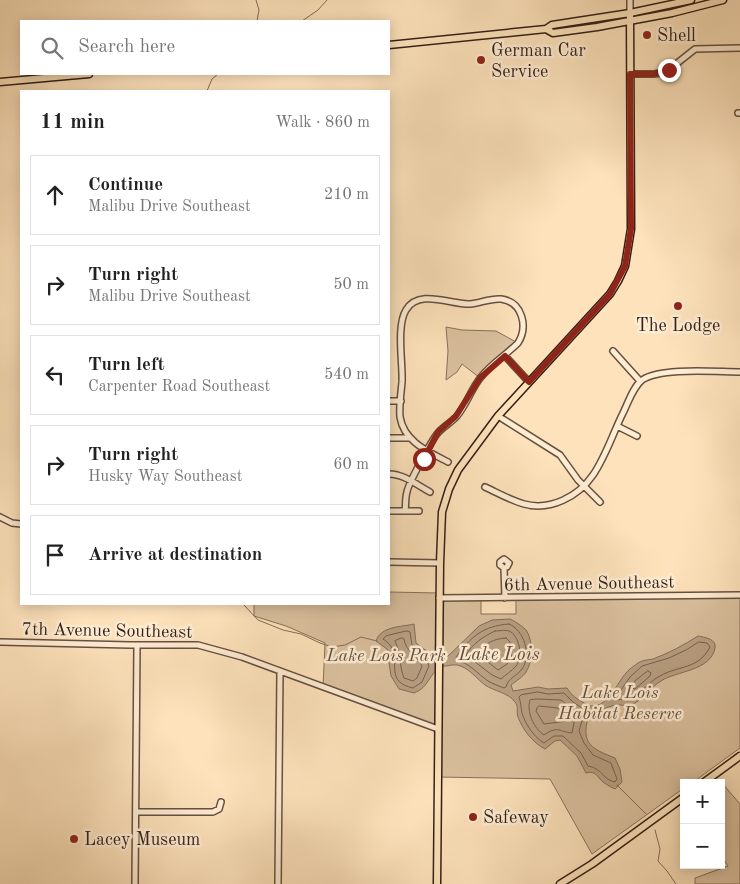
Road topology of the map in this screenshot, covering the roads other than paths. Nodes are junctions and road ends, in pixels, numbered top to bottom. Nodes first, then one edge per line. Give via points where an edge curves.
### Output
1 (630, 0) edge
2 (691, 0) edge
3 (724, 0) edge
4 (630, 13) junction
5 (630, 22) junction
6 (546, 29) junction
7 (390, 45) edge
8 (740, 48) edge
9 (630, 74) junction
10 (78, 75) edge
11 (0, 82) edge
12 (613, 351) dead end
13 (505, 356) junction
14 (740, 372) edge
15 (640, 381) junction
16 (529, 382) junction
17 (390, 400) edge
18 (401, 400) junction
19 (498, 416) junction
20 (617, 426) junction
21 (637, 436) dead end
22 (390, 438) edge
23 (410, 438) junction
24 (428, 451) junction
25 (448, 462) dead end
26 (390, 474) edge
27 (412, 482) junction
28 (584, 486) junction
29 (485, 487) dead end
30 (430, 492) dead end
31 (600, 502) dead end
32 (390, 511) edge
33 (405, 511) junction
34 (419, 511) dead end
35 (0, 517) edge
36 (20, 524) edge
37 (390, 562) edge
38 (440, 563) junction
39 (504, 568) dead end
40 (740, 595) edge
41 (439, 598) junction
42 (505, 598) junction
43 (0, 642) edge
44 (136, 646) junction
45 (280, 671) junction
46 (438, 729) junction
47 (740, 756) edge
48 (708, 779) edge
49 (680, 800) edge
50 (220, 802) dead end
51 (136, 812) junction
52 (135, 884) edge
53 (278, 884) edge
54 (437, 884) edge
55 (560, 884) edge

1 - 4 street
2 - 4 main road
3 - 5 main road
4 - 5 main road
4 - 6 main road via 552,25
5 - 6 main road via 553,33
5 - 9 main road
6 - 7 main road
8 - 9 street via 695,49 666,72
9 - 16 main road via 631,229 625,266 610,294
10 - 11 main road
12 - 15 street
13 - 16 street
13 - 18 street via 522,338 524,325 521,314 510,302 500,299 470,304 435,298 414,303 406,310 401,324
13 - 24 street via 480,378 462,409 438,432
14 - 15 street via 667,372
15 - 20 street
16 - 19 main road
17 - 18 street
18 - 23 street via 400,416
19 - 28 street via 560,455
19 - 38 main road via 452,481 442,512
20 - 21 street
20 - 28 street via 594,474
22 - 23 street
23 - 24 street
24 - 25 street
24 - 27 street
26 - 27 street
27 - 30 street
27 - 33 street via 406,494
28 - 29 street via 558,503 542,505 526,504
28 - 31 street
32 - 33 street
33 - 34 street
35 - 36 street
37 - 38 street
38 - 41 main road
39 - 42 street
40 - 42 street, 6th Avenue Southeast
41 - 42 street, 6th Avenue Southeast
41 - 46 main road
43 - 44 street, 7th Avenue Southeast
44 - 45 street, 7th Avenue Southeast via 198,645
44 - 51 street
45 - 46 street, 7th Avenue Southeast
45 - 53 street
46 - 54 main road
47 - 48 main road
49 - 55 main road
50 - 51 street via 219,808 213,812
51 - 52 street

